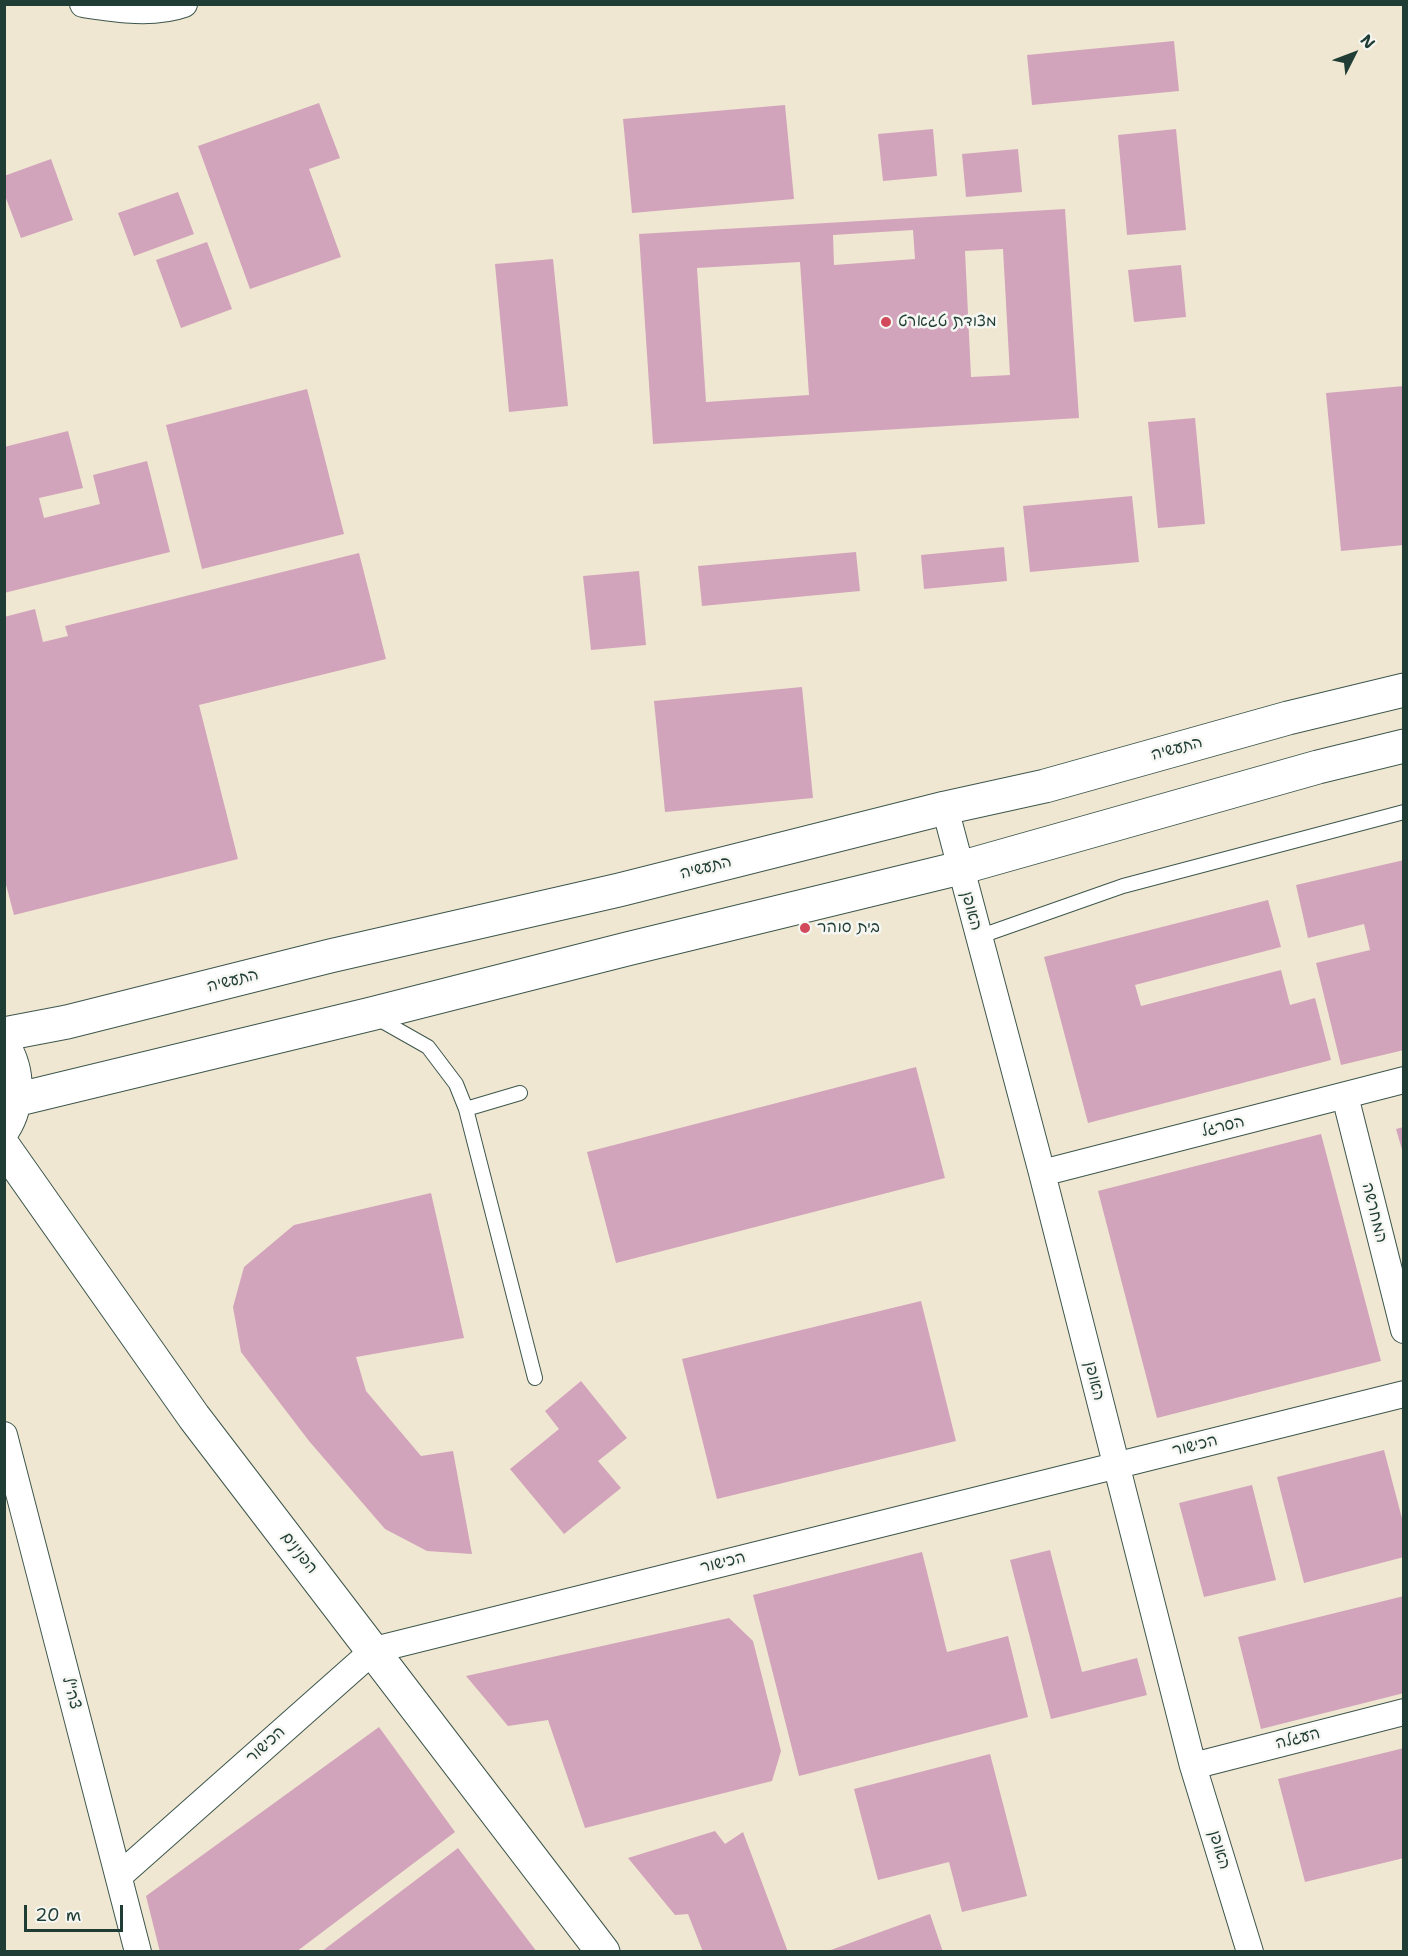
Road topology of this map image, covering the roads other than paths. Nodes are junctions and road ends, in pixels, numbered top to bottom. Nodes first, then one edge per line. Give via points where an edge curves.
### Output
1 (83, 4) edge
2 (184, 4) edge
3 (1404, 690) edge
4 (1404, 746) edge
5 (945, 808) junction
6 (1404, 812) edge
7 (960, 868) junction
8 (978, 937) junction
9 (371, 1014) junction
10 (4, 1034) edge
11 (4, 1047) edge
12 (1404, 1080) edge
13 (520, 1093) dead end
14 (1345, 1096) junction
15 (466, 1109) junction
16 (10, 1114) edge
17 (4, 1147) edge
18 (1042, 1173) junction
19 (1404, 1330) edge
20 (535, 1378) dead end
21 (1404, 1394) edge
22 (4, 1435) edge
23 (1115, 1466) junction
24 (374, 1650) junction
25 (1404, 1712) edge
26 (1193, 1766) junction
27 (119, 1876) junction
28 (138, 1952) edge
29 (603, 1952) edge
30 (1250, 1952) edge

1 - 2 street via 114,9 169,9
3 - 5 street, התעשיה via 1045,786
4 - 7 street
5 - 7 street, האופן
5 - 10 street, התעשיה via 619,890
6 - 8 lane via 1123,886
7 - 8 street, האופן
7 - 9 street
8 - 18 street, האופן
9 - 15 lane via 428,1047 456,1084
9 - 16 street
11 - 16 street via 15,1077
12 - 14 street, הסרגל
13 - 15 lane
14 - 18 street, הסרגל
14 - 19 street, המחרשה
15 - 20 lane
17 - 24 street, הפנינים via 194,1417
18 - 23 street, האופן
21 - 23 street, הכישור
22 - 27 street, צה"ל
23 - 24 street, הכישור
23 - 26 street, האופן
24 - 27 street, הכישור
24 - 29 street, הפנינים
25 - 26 street, העגלה
26 - 30 street, האופן
27 - 28 street, צה"ל

